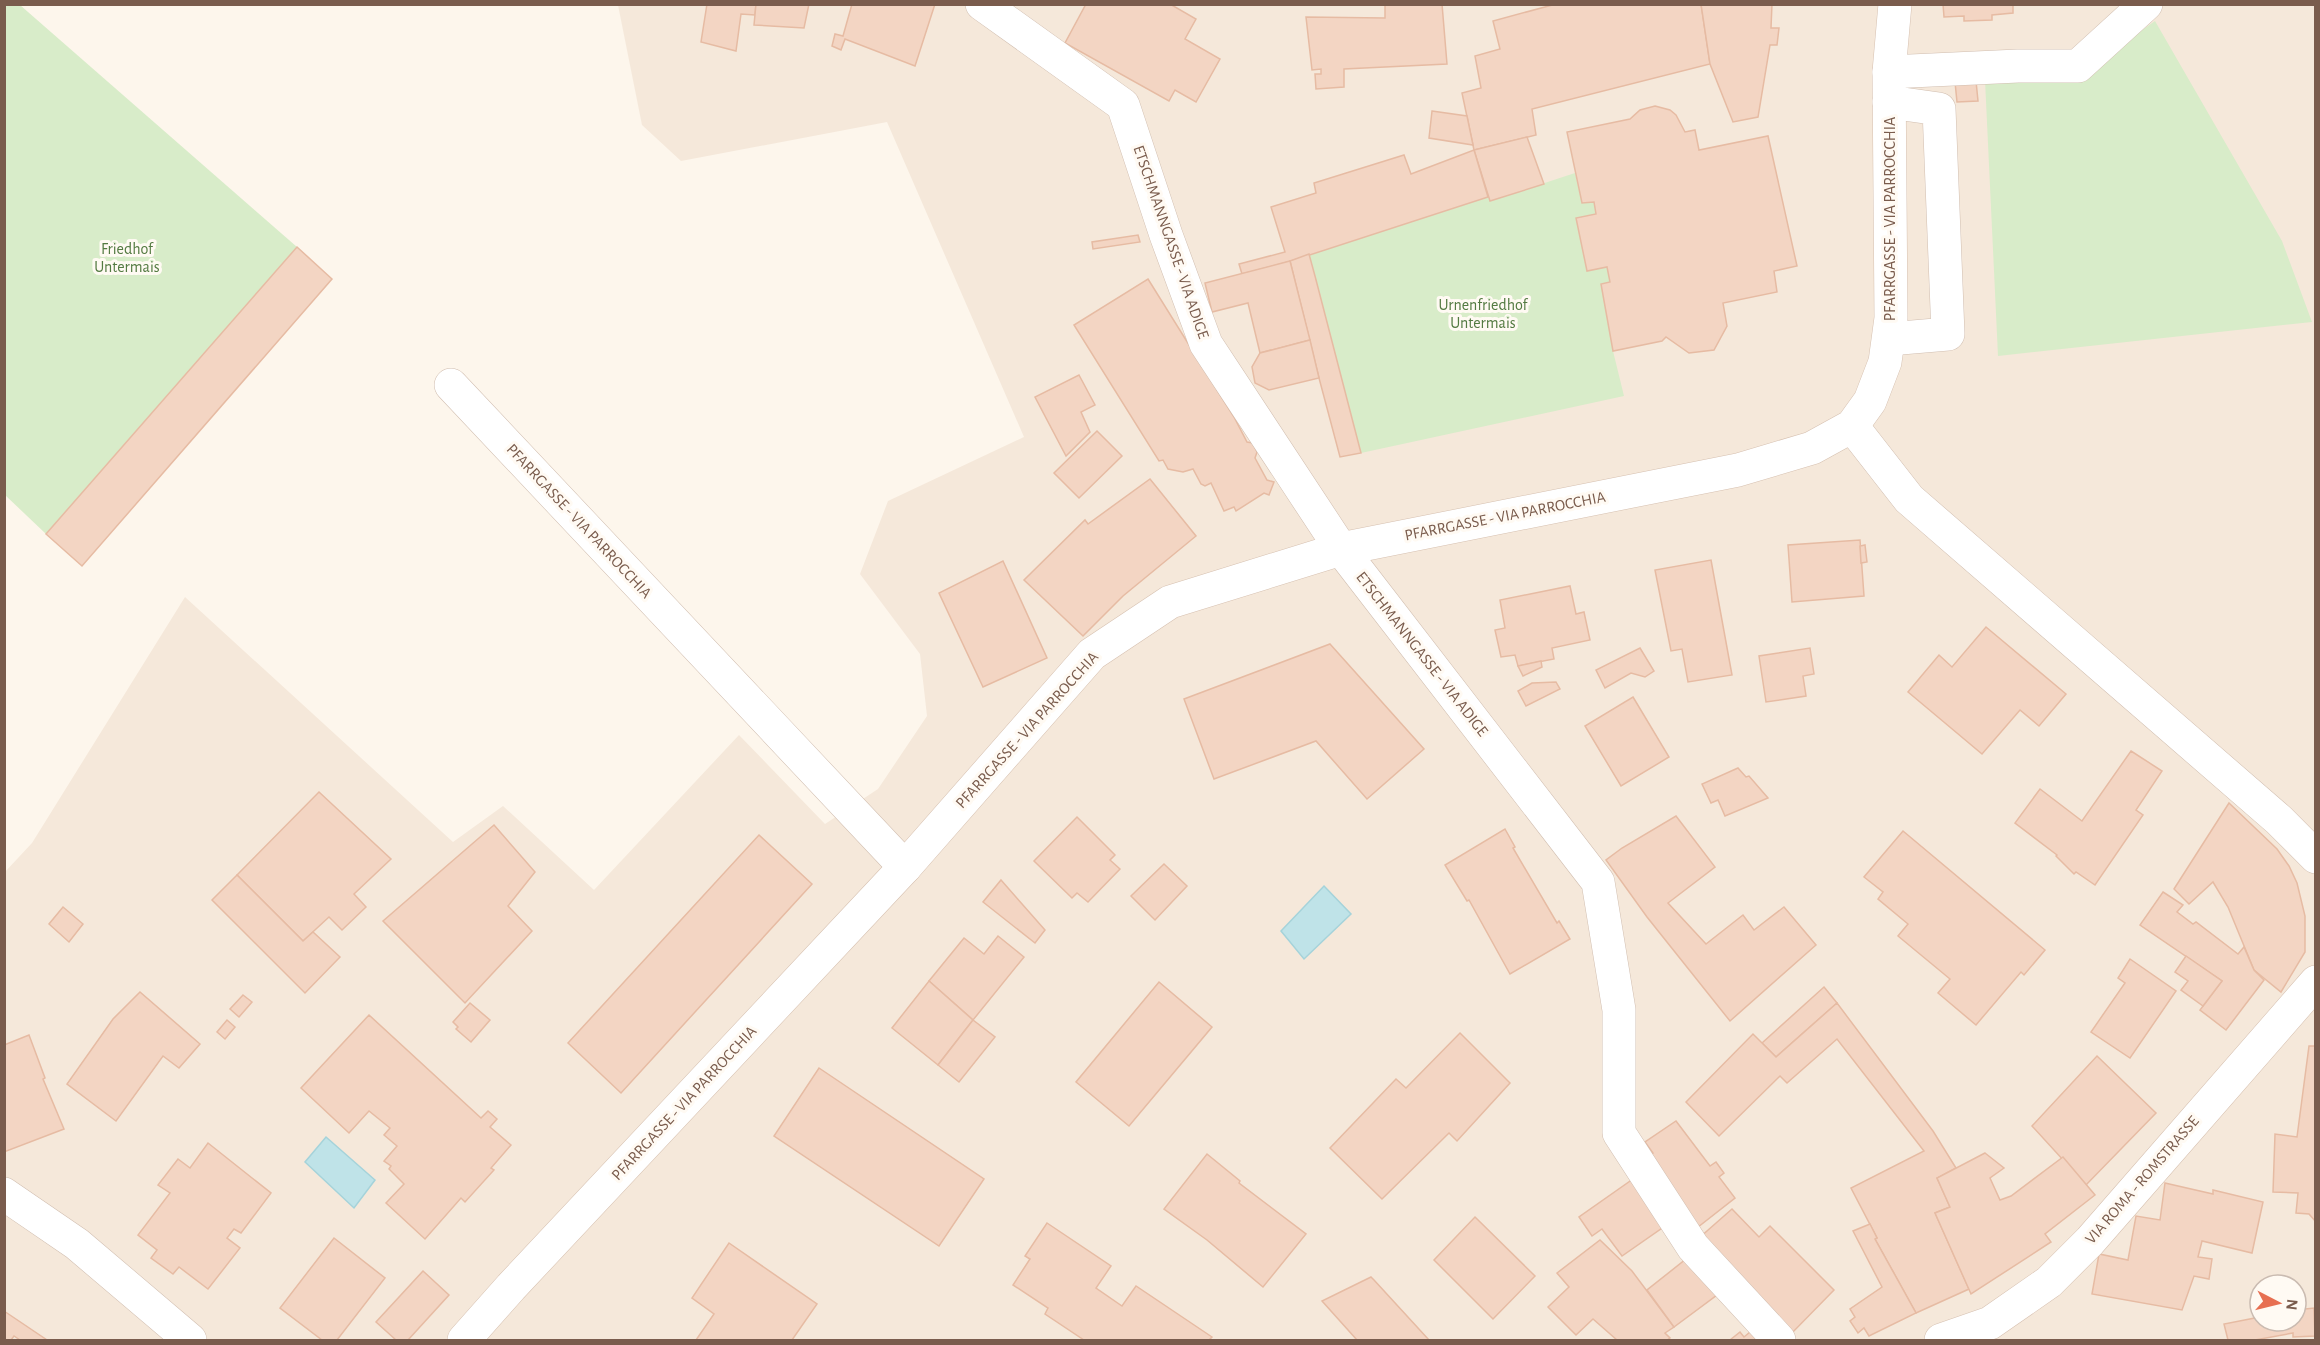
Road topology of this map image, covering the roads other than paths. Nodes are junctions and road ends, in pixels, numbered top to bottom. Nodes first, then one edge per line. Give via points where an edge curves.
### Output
1 (982, 4) edge
2 (1874, 4) edge
3 (1895, 4) edge
4 (2146, 4) edge
5 (1889, 87) junction
6 (1889, 339) junction
7 (451, 385) dead end
8 (1852, 426) junction
9 (1341, 549) junction
10 (2316, 856) edge
11 (905, 867) junction
12 (2316, 982) edge
13 (4, 1194) edge
14 (1990, 1332) edge
15 (190, 1341) edge
16 (464, 1341) edge
17 (1779, 1341) edge
18 (1941, 1341) edge

1 - 9 street, ETSCHMANNGASSE - VIA ADIGE via 1123,105 1206,344
2 - 5 street, PFARRGASSE - VIA PARROCCHIA
3 - 5 street, PFARRGASSE - VIA PARROCCHIA
4 - 5 street via 2078,66 2018,66
5 - 6 street, PFARRGASSE - VIA PARROCCHIA
5 - 6 street via 1939,109 1948,334
6 - 8 street, PFARRGASSE - VIA PARROCCHIA via 1870,401
7 - 11 street, PFARRGASSE - VIA PARROCCHIA
8 - 9 street, PFARRGASSE - VIA PARROCCHIA via 1812,448 1738,470
8 - 10 street via 1909,499
9 - 11 street, PFARRGASSE - VIA PARROCCHIA via 1170,602 1092,654
9 - 17 street, ETSCHMANNGASSE - VIA ADIGE via 1598,882 1619,1010 1619,1133 1693,1247
11 - 16 street, PFARRGASSE - VIA PARROCCHIA
12 - 14 street, VIA ROMA - ROMSTRASSE via 2091,1240
13 - 15 street via 77,1244
14 - 18 street, VIA ROMA - ROMSTRASSE

